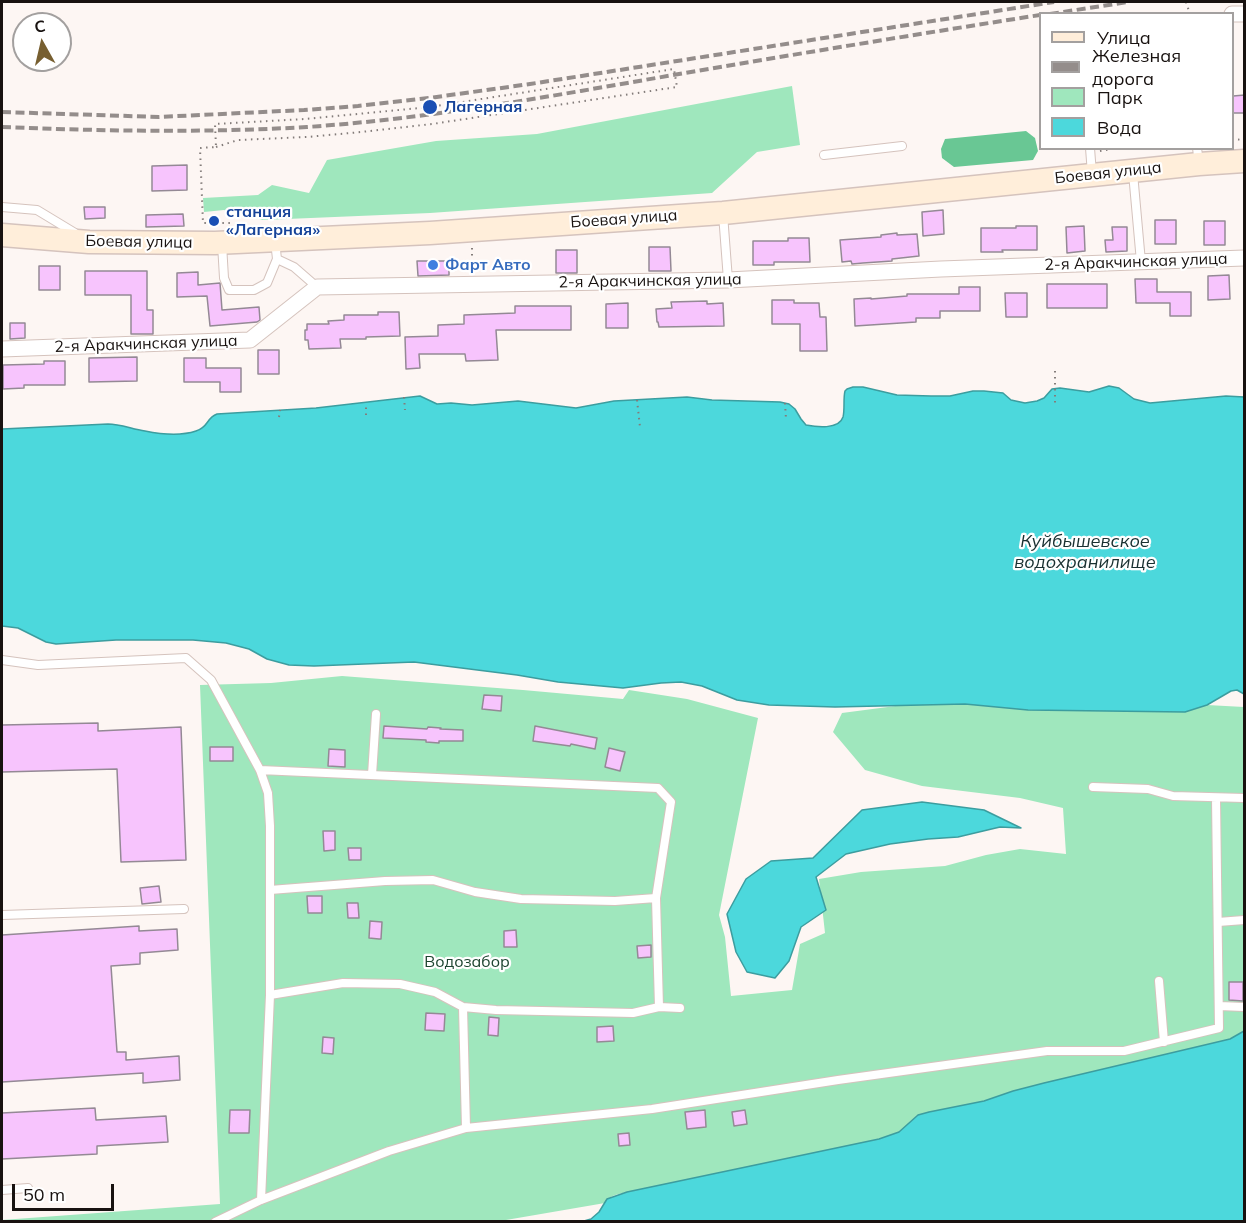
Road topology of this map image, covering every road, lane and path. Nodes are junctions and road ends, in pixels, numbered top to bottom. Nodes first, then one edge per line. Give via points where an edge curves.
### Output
1 (902, 146) dead end
2 (216, 147) junction
3 (1090, 150) edge
4 (824, 155) dead end
5 (1198, 156) edge
6 (1245, 161) edge
7 (1133, 171) junction
8 (1092, 175) junction
9 (2, 207) edge
10 (723, 213) junction
11 (202, 224) dead end
12 (472, 230) junction
13 (2, 235) edge
14 (89, 242) junction
15 (222, 242) junction
16 (276, 250) junction
17 (1245, 258) edge
18 (1141, 262) junction
19 (728, 280) junction
20 (473, 285) junction
21 (317, 287) junction
22 (2, 349) edge
23 (1055, 371) dead end
24 (404, 398) dead end
25 (637, 400) dead end
26 (366, 403) dead end
27 (785, 403) dead end
28 (1055, 404) dead end
29 (280, 410) dead end
30 (405, 410) dead end
31 (366, 415) dead end
32 (279, 417) dead end
33 (786, 419) dead end
34 (640, 427) dead end
35 (2, 660) edge
36 (376, 714) dead end
37 (260, 770) junction
38 (372, 775) junction
39 (1093, 787) dead end
40 (1216, 798) junction
41 (1245, 798) edge
42 (270, 890) junction
43 (656, 898) junction
44 (184, 909) dead end
45 (2, 915) edge
46 (1245, 920) edge
47 (1218, 922) junction
48 (1159, 981) dead end
49 (270, 995) junction
50 (1219, 1006) junction
51 (463, 1007) junction
52 (659, 1007) junction
53 (1245, 1007) edge
54 (680, 1008) dead end
55 (1164, 1042) junction
56 (466, 1128) junction
57 (28, 1188) dead end
58 (2, 1190) edge
59 (261, 1200) junction
60 (215, 1221) edge

1 - 4 lane
2 - 2 path via 215,124 305,120 430,107 674,69 677,87 422,125 238,140
2 - 11 path via 200,148
3 - 8 lane
5 - 6 main road, Боевая улица
5 - 7 main road, Боевая улица
7 - 8 main road, Боевая улица
7 - 18 lane
8 - 10 main road, Боевая улица
9 - 14 lane via 37,210
10 - 12 main road, Боевая улица
10 - 19 lane
12 - 16 main road, Боевая улица
12 - 20 path
13 - 14 main road, Боевая улица
14 - 15 main road, Боевая улица
15 - 16 main road, Боевая улица
15 - 16 lane via 224,278 229,291 254,290 267,283
16 - 21 lane
17 - 18 street, 2-я Аракчинская улица
18 - 19 street, 2-я Аракчинская улица
19 - 20 street, 2-я Аракчинская улица
20 - 21 street, 2-я Аракчинская улица
21 - 22 street, 2-я Аракчинская улица via 250,340
23 - 28 path
24 - 30 path
25 - 34 path
26 - 31 path
27 - 33 path
29 - 32 path
35 - 37 lane via 38,665 186,658 211,680
36 - 38 lane
37 - 38 lane
37 - 42 lane via 268,793
38 - 43 lane via 658,788 671,802
39 - 40 lane
40 - 41 lane
40 - 47 lane
42 - 43 lane via 433,880 475,892 521,898
42 - 49 lane
43 - 52 lane
44 - 45 lane
46 - 47 lane
47 - 50 lane
48 - 55 lane
49 - 51 lane via 344,983 400,984 435,992
49 - 59 lane
50 - 53 lane
50 - 55 lane via 1219,1028
51 - 52 lane via 633,1013
51 - 56 lane
52 - 54 lane
55 - 56 lane via 1124,1052 1047,1051 652,1109
56 - 59 lane via 389,1150
57 - 58 lane
59 - 60 lane

